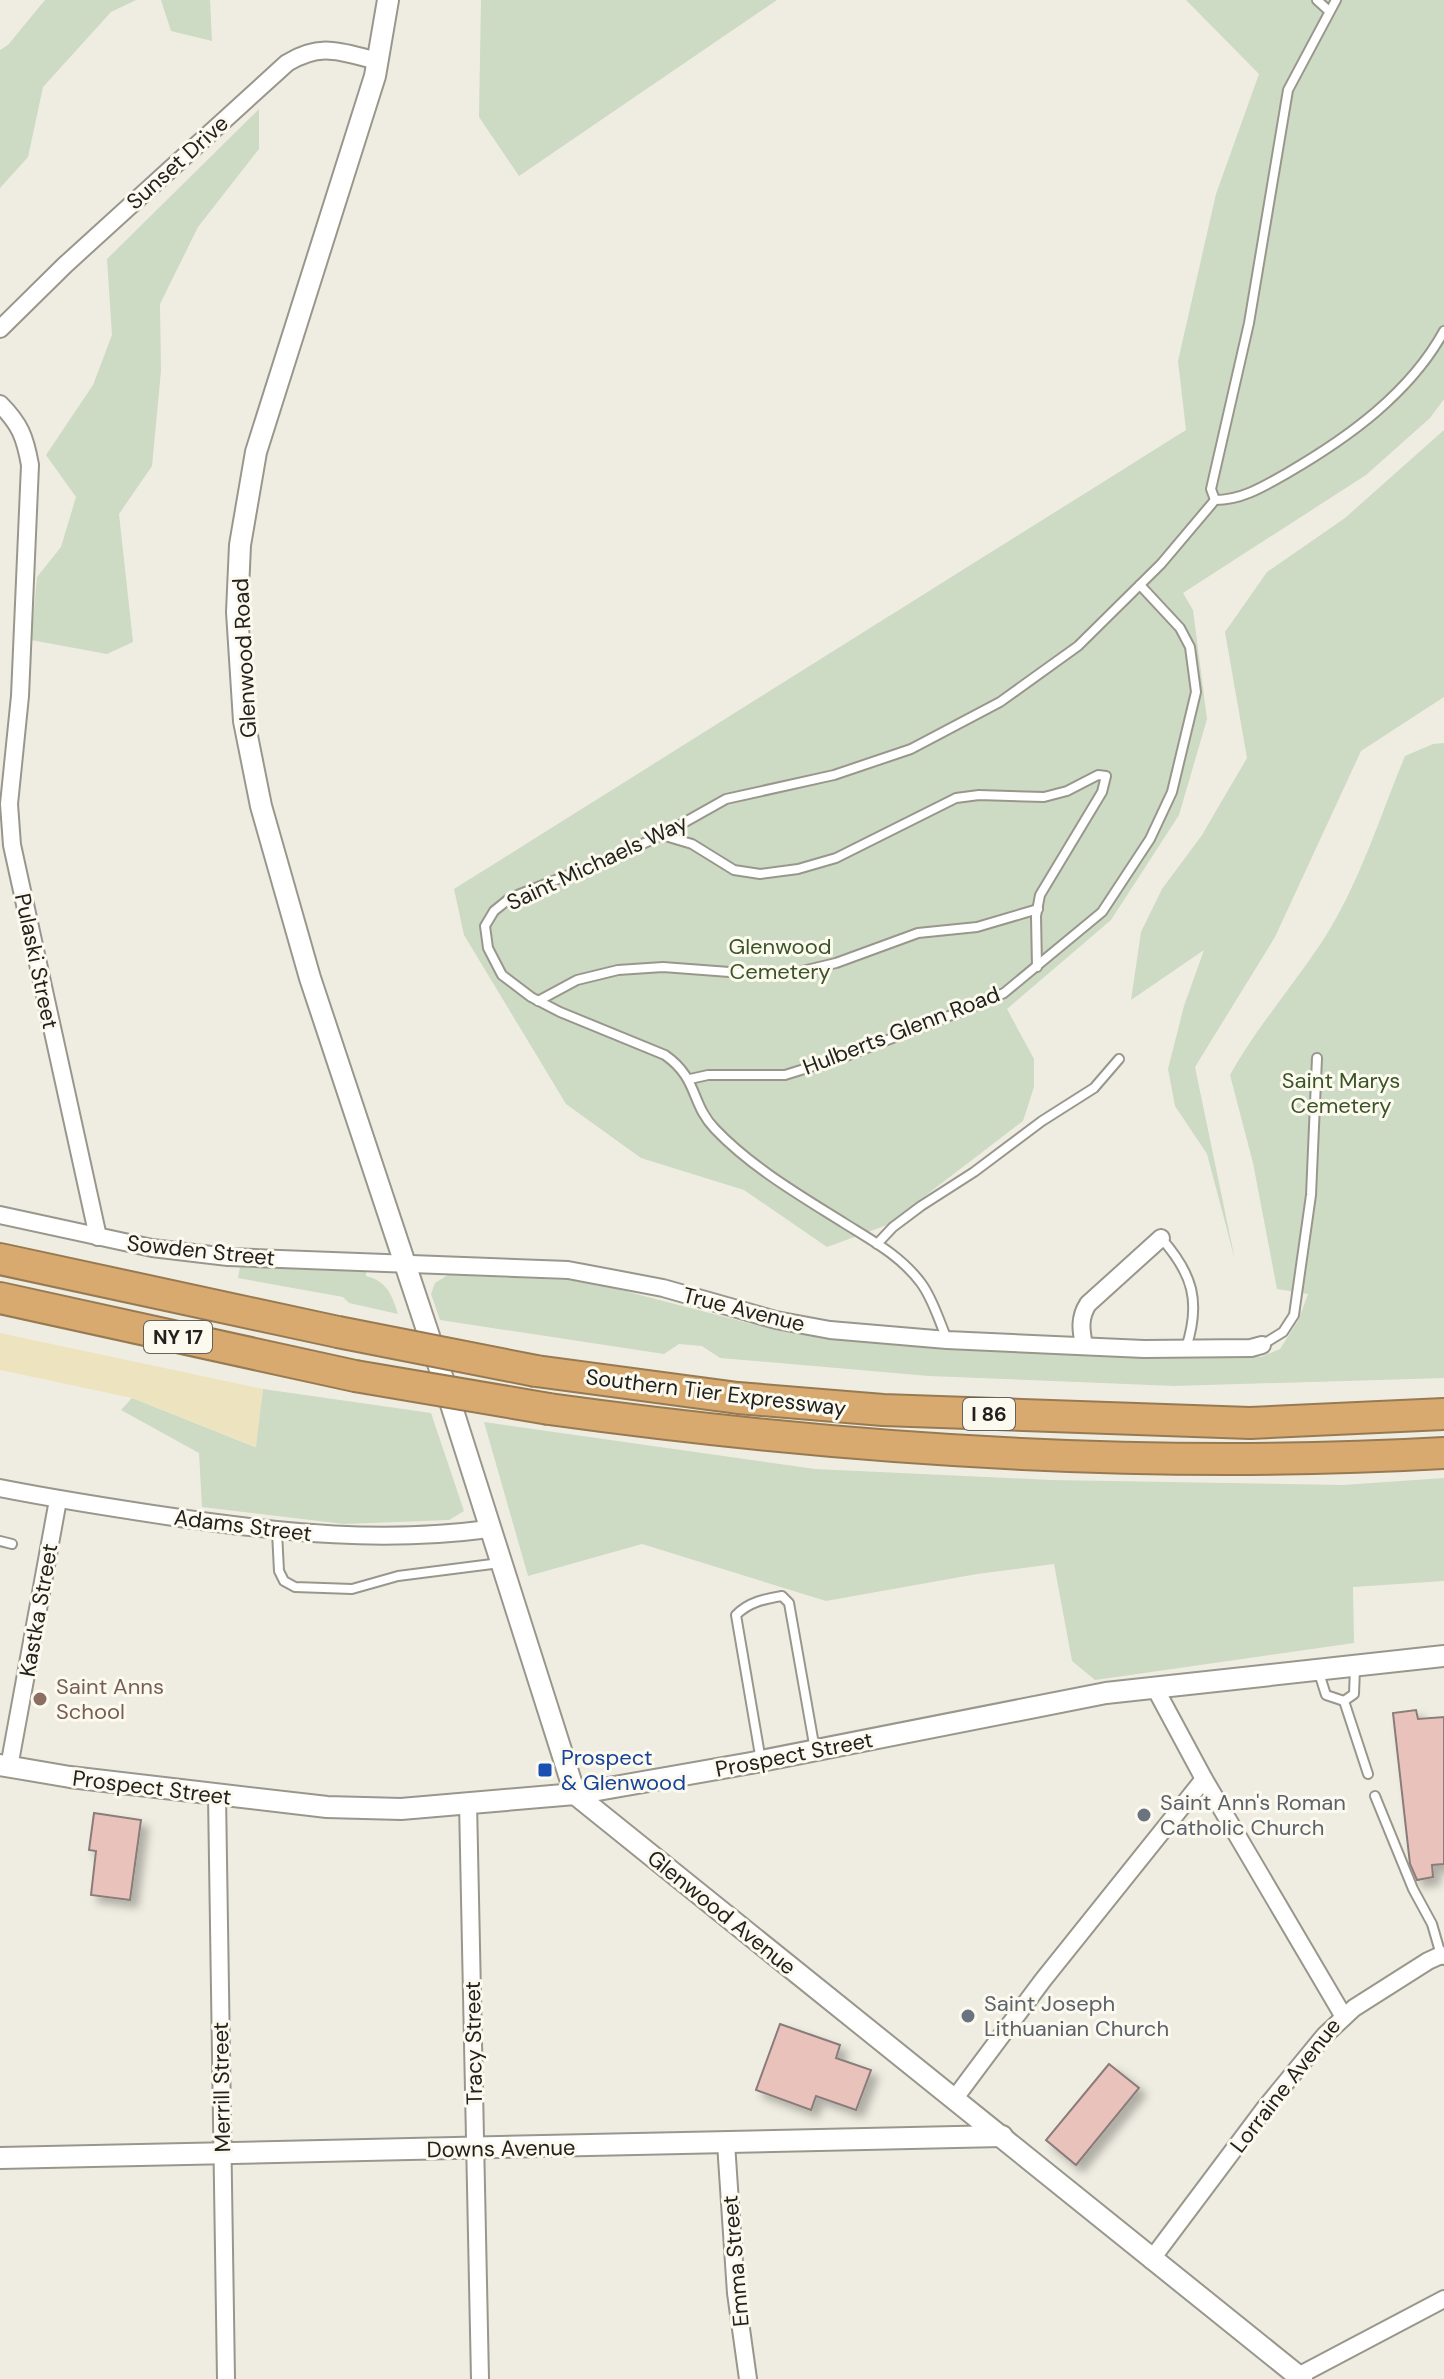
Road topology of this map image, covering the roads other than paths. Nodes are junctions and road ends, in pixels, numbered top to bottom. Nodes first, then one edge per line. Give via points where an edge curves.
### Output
1 (388, 0) edge
2 (1317, 0) edge
3 (1336, 0) edge
4 (1329, 11) junction
5 (378, 61) junction
6 (0, 329) edge
7 (1444, 331) edge
8 (0, 404) edge
9 (1215, 500) junction
10 (1140, 585) junction
11 (662, 835) junction
12 (1038, 909) junction
13 (1037, 967) junction
14 (538, 1001) junction
15 (1317, 1058) dead end
16 (1119, 1059) dead end
17 (690, 1079) junction
18 (0, 1215) edge
19 (98, 1237) junction
20 (1161, 1238) joint
21 (877, 1244) junction
22 (0, 1259) edge
23 (406, 1265) junction
24 (0, 1298) edge
25 (947, 1340) junction
26 (1262, 1345) joint
27 (1084, 1346) junction
28 (1186, 1348) junction
29 (536, 1371) joint
30 (549, 1409) joint
31 (1444, 1414) edge
32 (1444, 1453) edge
33 (0, 1488) edge
34 (58, 1500) junction
35 (489, 1529) junction
36 (277, 1532) junction
37 (0, 1541) edge
38 (12, 1544) dead end
39 (500, 1563) junction
40 (1444, 1656) edge
41 (1355, 1666) junction
42 (1317, 1669) junction
43 (1155, 1688) junction
44 (1344, 1701) junction
45 (815, 1750) junction
46 (762, 1761) junction
47 (4, 1766) edge
48 (1368, 1774) dead end
49 (1204, 1779) junction
50 (575, 1794) junction
51 (217, 1795) junction
52 (1375, 1796) dead end
53 (468, 1802) junction
54 (1442, 1956) edge
55 (1344, 2017) junction
56 (955, 2098) junction
57 (1002, 2136) junction
58 (726, 2143) junction
59 (475, 2148) junction
60 (222, 2154) junction
61 (0, 2158) edge
62 (1151, 2260) junction
63 (1444, 2299) edge
64 (1300, 2378) edge
65 (226, 2379) edge
66 (480, 2379) edge
67 (748, 2379) edge

1 - 5 street, Glenwood Road
2 - 4 lane
3 - 4 lane
4 - 9 lane via 1288,90 1249,323 1211,489
5 - 6 street, Sunset Drive via 327,49 305,52 287,63
5 - 23 street, Glenwood Road via 256,452 240,545 237,612 244,721 261,806 310,978
7 - 9 lane via 1408,380 1321,454 1260,489
8 - 19 street, Pulaski Street via 25,436 30,465 20,696 9,804 12,845
9 - 10 lane, Saint Michaels Way
10 - 11 lane, Saint Michaels Way via 1078,646 1000,702 923,742 834,775 726,799
10 - 13 lane, Hulberts Glenn Road via 1180,628 1195,668 1196,692 1172,792 1150,839 1102,912
11 - 12 lane via 692,844 734,870 760,874 798,869 836,858 956,798 1044,797 1106,776 1102,792 1046,884
11 - 14 lane, Saint Michaels Way via 510,898 494,911 485,926 488,948 502,975
12 - 13 lane
12 - 14 lane via 977,927 918,933 794,973 618,970 577,980
13 - 17 lane, Hulberts Glenn Road via 1004,993 838,1058 785,1075
14 - 17 lane, Saint Michaels Way via 665,1055
15 - 26 lane, True Avenue via 1311,1195 1294,1315 1283,1332
16 - 21 lane via 1094,1088 921,1206
17 - 21 lane, Saint Michaels Way via 713,1128 738,1151
18 - 19 street, Sowden Street
19 - 23 street, Sowden Street via 228,1257
20 - 27 street via 1088,1304 1081,1325
20 - 28 lane via 1190,1282 1195,1301
21 - 25 lane, Saint Michaels Way via 900,1258 924,1286
22 - 29 highway, Southern Tier Expressway / NY 17, bridge
23 - 25 street, True Avenue via 568,1270 830,1330
23 - 35 street
24 - 30 highway, Southern Tier Expressway / NY 17, bridge via 355,1376
25 - 27 street, True Avenue
26 - 28 street, True Avenue
27 - 28 street, True Avenue
29 - 31 highway, Southern Tier Expressway / I 86 via 738,1398 883,1410 1250,1423
30 - 32 highway, Southern Tier Expressway / I 86 via 676,1427 991,1453 1244,1459
33 - 34 street, Adams Street
34 - 36 street, Adams Street
34 - 47 street, Kastka Street
35 - 36 street, Adams Street via 366,1538
35 - 39 street
36 - 39 lane via 279,1571 295,1587 352,1589 387,1578
37 - 38 lane
39 - 50 street
40 - 41 street, Prospect Street
41 - 42 street, Prospect Street
41 - 44 lane via 1354,1694
42 - 43 street, Prospect Street
42 - 44 lane via 1326,1695
43 - 45 street, Prospect Street
43 - 49 street, Lorraine Avenue
44 - 48 lane
45 - 46 street, Prospect Street
45 - 46 lane via 789,1603 782,1596 767,1598 736,1615
46 - 50 street, Prospect Street
47 - 51 street, Prospect Street
49 - 55 street, Lorraine Avenue
49 - 56 street
50 - 53 street, Prospect Street
50 - 56 street, Glenwood Avenue
51 - 53 street, Prospect Street via 327,1807 401,1809
51 - 60 street, Merrill Street
52 - 54 lane
53 - 59 street, Tracy Street
54 - 55 street
55 - 62 street, Lorraine Avenue via 1265,2108
56 - 57 street, Glenwood Avenue
57 - 58 street, Downs Avenue
57 - 62 street, Glenwood Avenue
58 - 59 street, Downs Avenue
58 - 67 street, Emma Street
59 - 60 street, Downs Avenue
59 - 66 street, Tracy Street
60 - 61 street, Downs Avenue
60 - 65 street, Merrill Street
62 - 64 street, Glenwood Avenue
63 - 64 street

